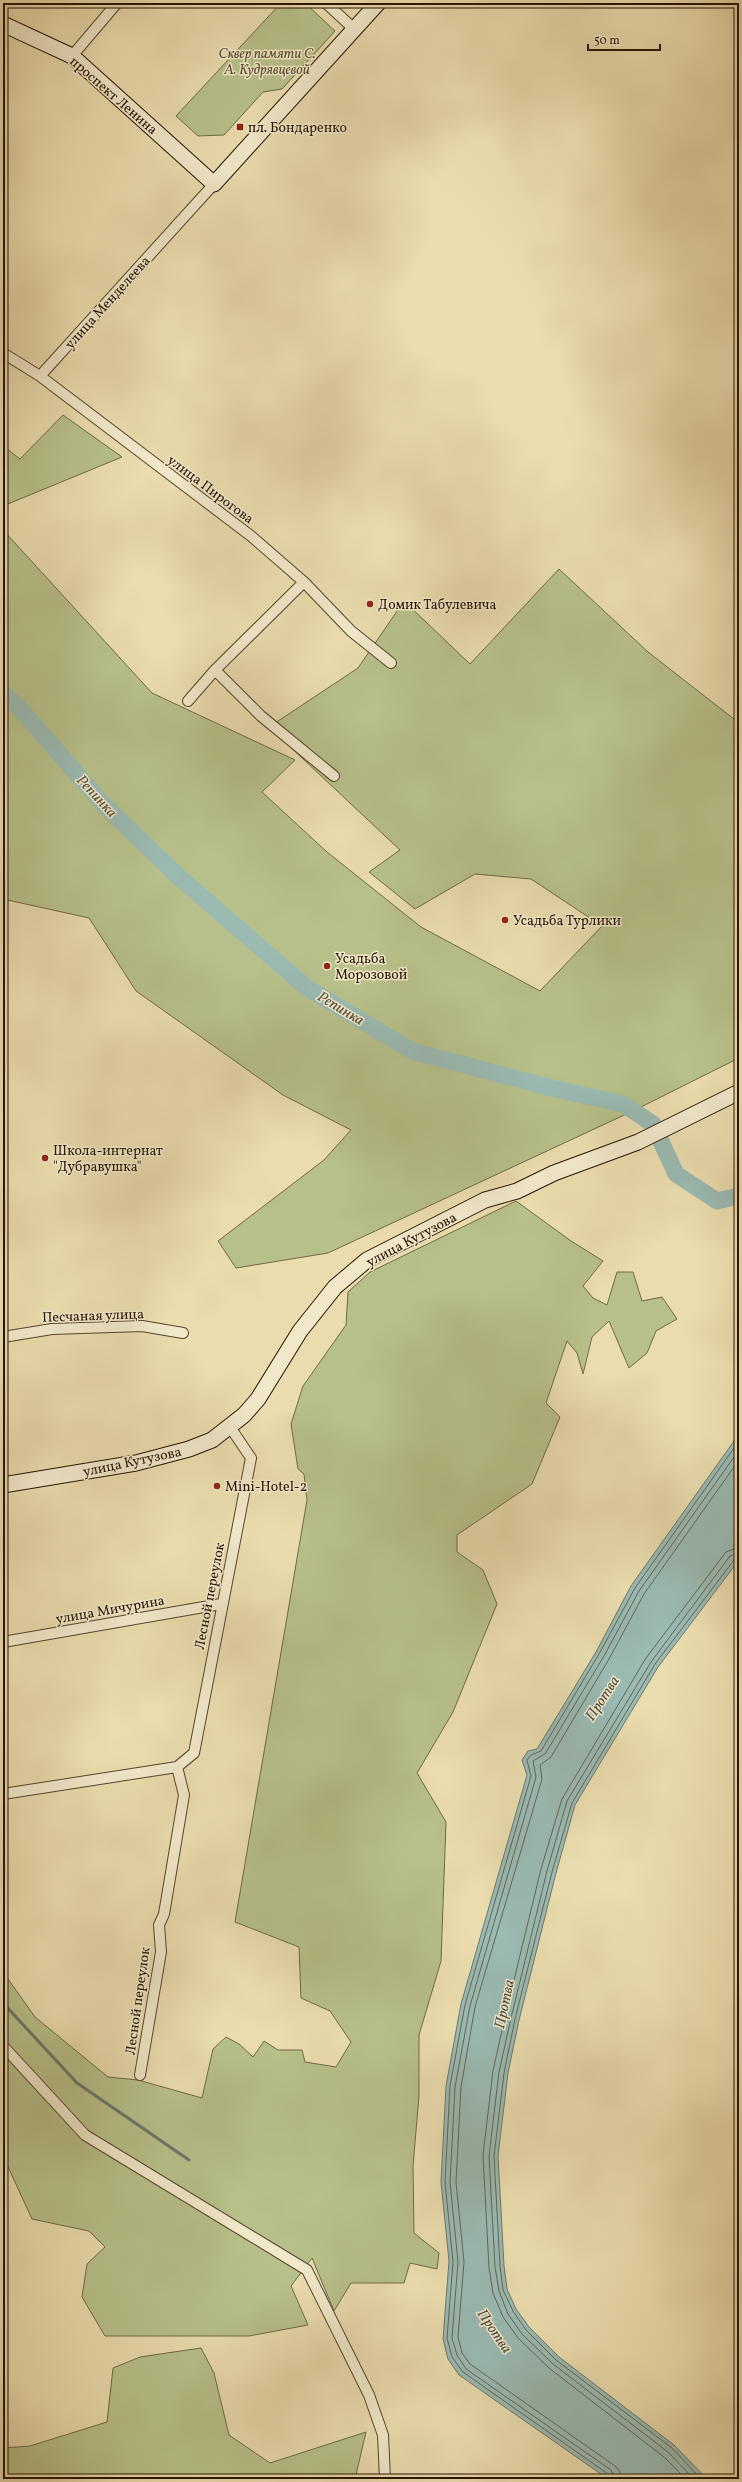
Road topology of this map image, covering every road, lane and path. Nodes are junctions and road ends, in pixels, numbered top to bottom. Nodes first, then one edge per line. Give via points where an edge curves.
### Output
1 (117, 3) edge
2 (326, 3) edge
3 (378, 3) edge
4 (3, 24) edge
5 (354, 29) junction
6 (72, 56) junction
7 (214, 184) junction
8 (3, 353) edge
9 (40, 376) junction
10 (304, 582) junction
11 (391, 663) dead end
12 (215, 670) junction
13 (188, 701) dead end
14 (334, 776) dead end
15 (739, 1092) edge
16 (183, 1333) dead end
17 (3, 1337) edge
18 (230, 1427) junction
19 (3, 1485) edge
20 (221, 1604) junction
21 (3, 1642) edge
22 (177, 1767) junction
23 (3, 1794) edge
24 (3, 2046) edge
25 (140, 2076) dead end
26 (385, 2479) edge

1 - 6 street
2 - 5 street
3 - 5 main road
4 - 6 main road, проспект Ленина
5 - 7 main road
6 - 7 main road, проспект Ленина
7 - 9 street, улица Менделеева
8 - 9 street, улица Пирогова
9 - 10 street, улица Пирогова via 251,536
10 - 11 street, улица Пирогова via 350,631
10 - 12 street
12 - 13 street
12 - 14 street via 261,716
15 - 18 main road, улица Кутузова via 646,1138 554,1173 516,1191 485,1200 367,1260 335,1287 300,1331 258,1399
16 - 17 street, Песчаная улица via 134,1326 52,1328
18 - 19 main road, улица Кутузова via 212,1440 189,1449 136,1463
18 - 20 street, Лесной переулок via 251,1458
20 - 21 street, улица Мичурина
20 - 22 street, Лесной переулок via 194,1753
22 - 23 street
22 - 25 street, Лесной переулок via 184,1795 182,1813 164,1914 159,1925 161,1952
24 - 26 street via 85,2135 307,2270 369,2395 383,2436

